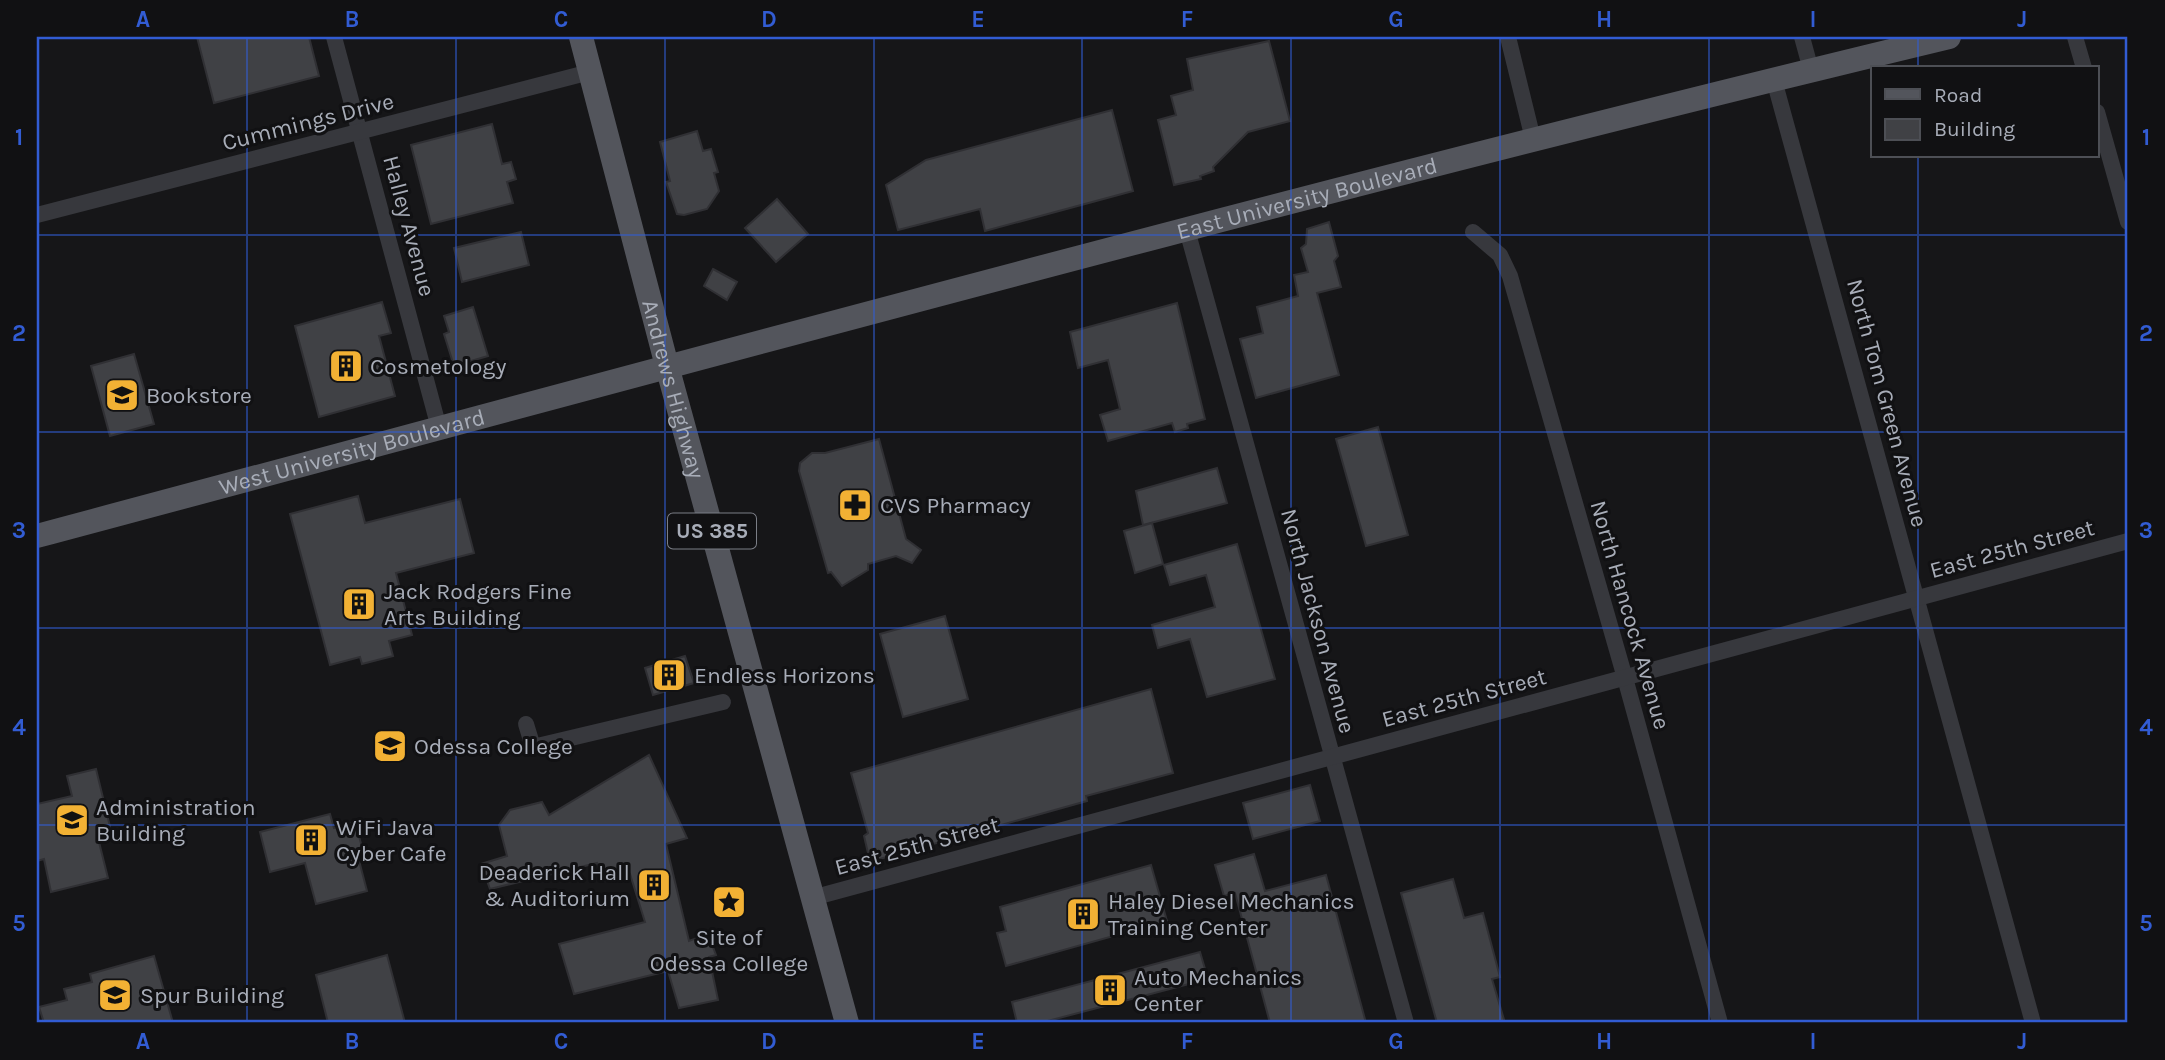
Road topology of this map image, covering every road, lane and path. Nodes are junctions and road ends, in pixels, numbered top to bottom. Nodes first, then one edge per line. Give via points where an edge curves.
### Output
1 (334, 37) edge
2 (581, 37) edge
3 (1508, 37) edge
4 (1802, 37) edge
5 (1949, 37) edge
6 (2075, 37) edge
7 (2083, 66) edge
8 (1811, 70) junction
9 (590, 72) junction
10 (1774, 80) junction
11 (2098, 116) edge
12 (360, 132) junction
13 (1533, 139) junction
14 (37, 215) edge
15 (2128, 222) edge
16 (1187, 230) junction
17 (1473, 232) dead end
18 (667, 366) junction
19 (439, 428) junction
20 (37, 536) edge
21 (2128, 541) edge
22 (1917, 598) junction
23 (1625, 678) junction
24 (723, 702) dead end
25 (527, 724) dead end
26 (1333, 758) junction
27 (812, 898) junction
28 (847, 1023) edge
29 (1406, 1023) edge
30 (1720, 1023) edge
31 (2033, 1023) edge

1 - 12 street, Halley Avenue
2 - 9 main road, Andrews Highway / US 385
3 - 13 street
4 - 8 street
5 - 8 main road, East University Boulevard
6 - 7 street
8 - 10 main road, East University Boulevard
9 - 12 street, Cummings Drive
9 - 18 main road, Andrews Highway / US 385
10 - 13 main road, East University Boulevard
10 - 22 street, North Tom Green Avenue
11 - 15 street
12 - 14 street, Cummings Drive
12 - 19 street, Halley Avenue
13 - 16 main road, East University Boulevard
16 - 18 main road, East University Boulevard
16 - 26 street, North Jackson Avenue
17 - 23 street, North Hancock Avenue via 1500,255 1510,276
18 - 19 main road, West University Boulevard
18 - 27 main road, Andrews Highway / US 385
19 - 20 main road, West University Boulevard
21 - 22 street, East 25th Street
22 - 23 street, East 25th Street
22 - 31 street, North Tom Green Avenue
23 - 26 street, East 25th Street
23 - 30 street, North Hancock Avenue
24 - 25 street via 533,747
26 - 27 street, East 25th Street
26 - 29 street, North Jackson Avenue
27 - 28 main road, Andrews Highway / US 385

